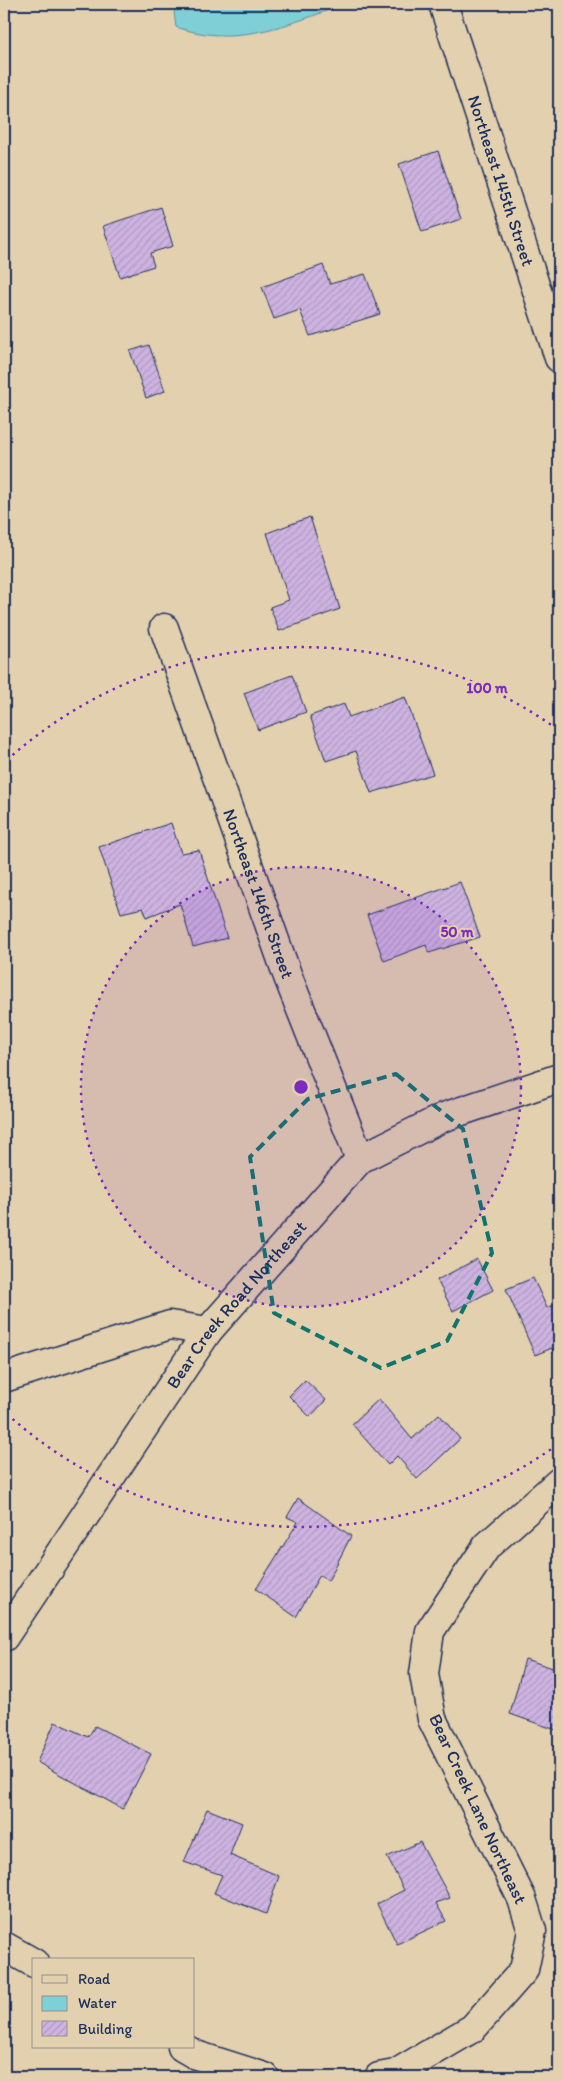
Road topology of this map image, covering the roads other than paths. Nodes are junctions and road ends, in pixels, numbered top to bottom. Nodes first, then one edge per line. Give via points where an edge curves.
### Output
1 (443, 4) edge
2 (559, 358) edge
3 (164, 628) dead end
4 (559, 1078) edge
5 (360, 1159) junction
6 (208, 1331) junction
7 (4, 1378) edge
8 (559, 1482) edge
9 (4, 1637) edge
10 (4, 1946) edge
11 (32, 1962) edge
12 (184, 2048) edge
13 (265, 2077) edge
14 (379, 2077) edge

1 - 2 street, Northeast 145th Street
3 - 5 street, Northeast 146th Street via 288,977
4 - 5 street, Bear Creek Road Northeast via 444,1116
5 - 6 street, Bear Creek Road Northeast
6 - 7 street via 170,1325
6 - 9 street, Bear Creek Road Northeast
8 - 14 street, Bear Creek Lane Northeast via 488,1546 430,1631 424,1674 432,1719 522,1899 532,1931 524,1970 473,2028 395,2074
10 - 11 street
12 - 13 street

